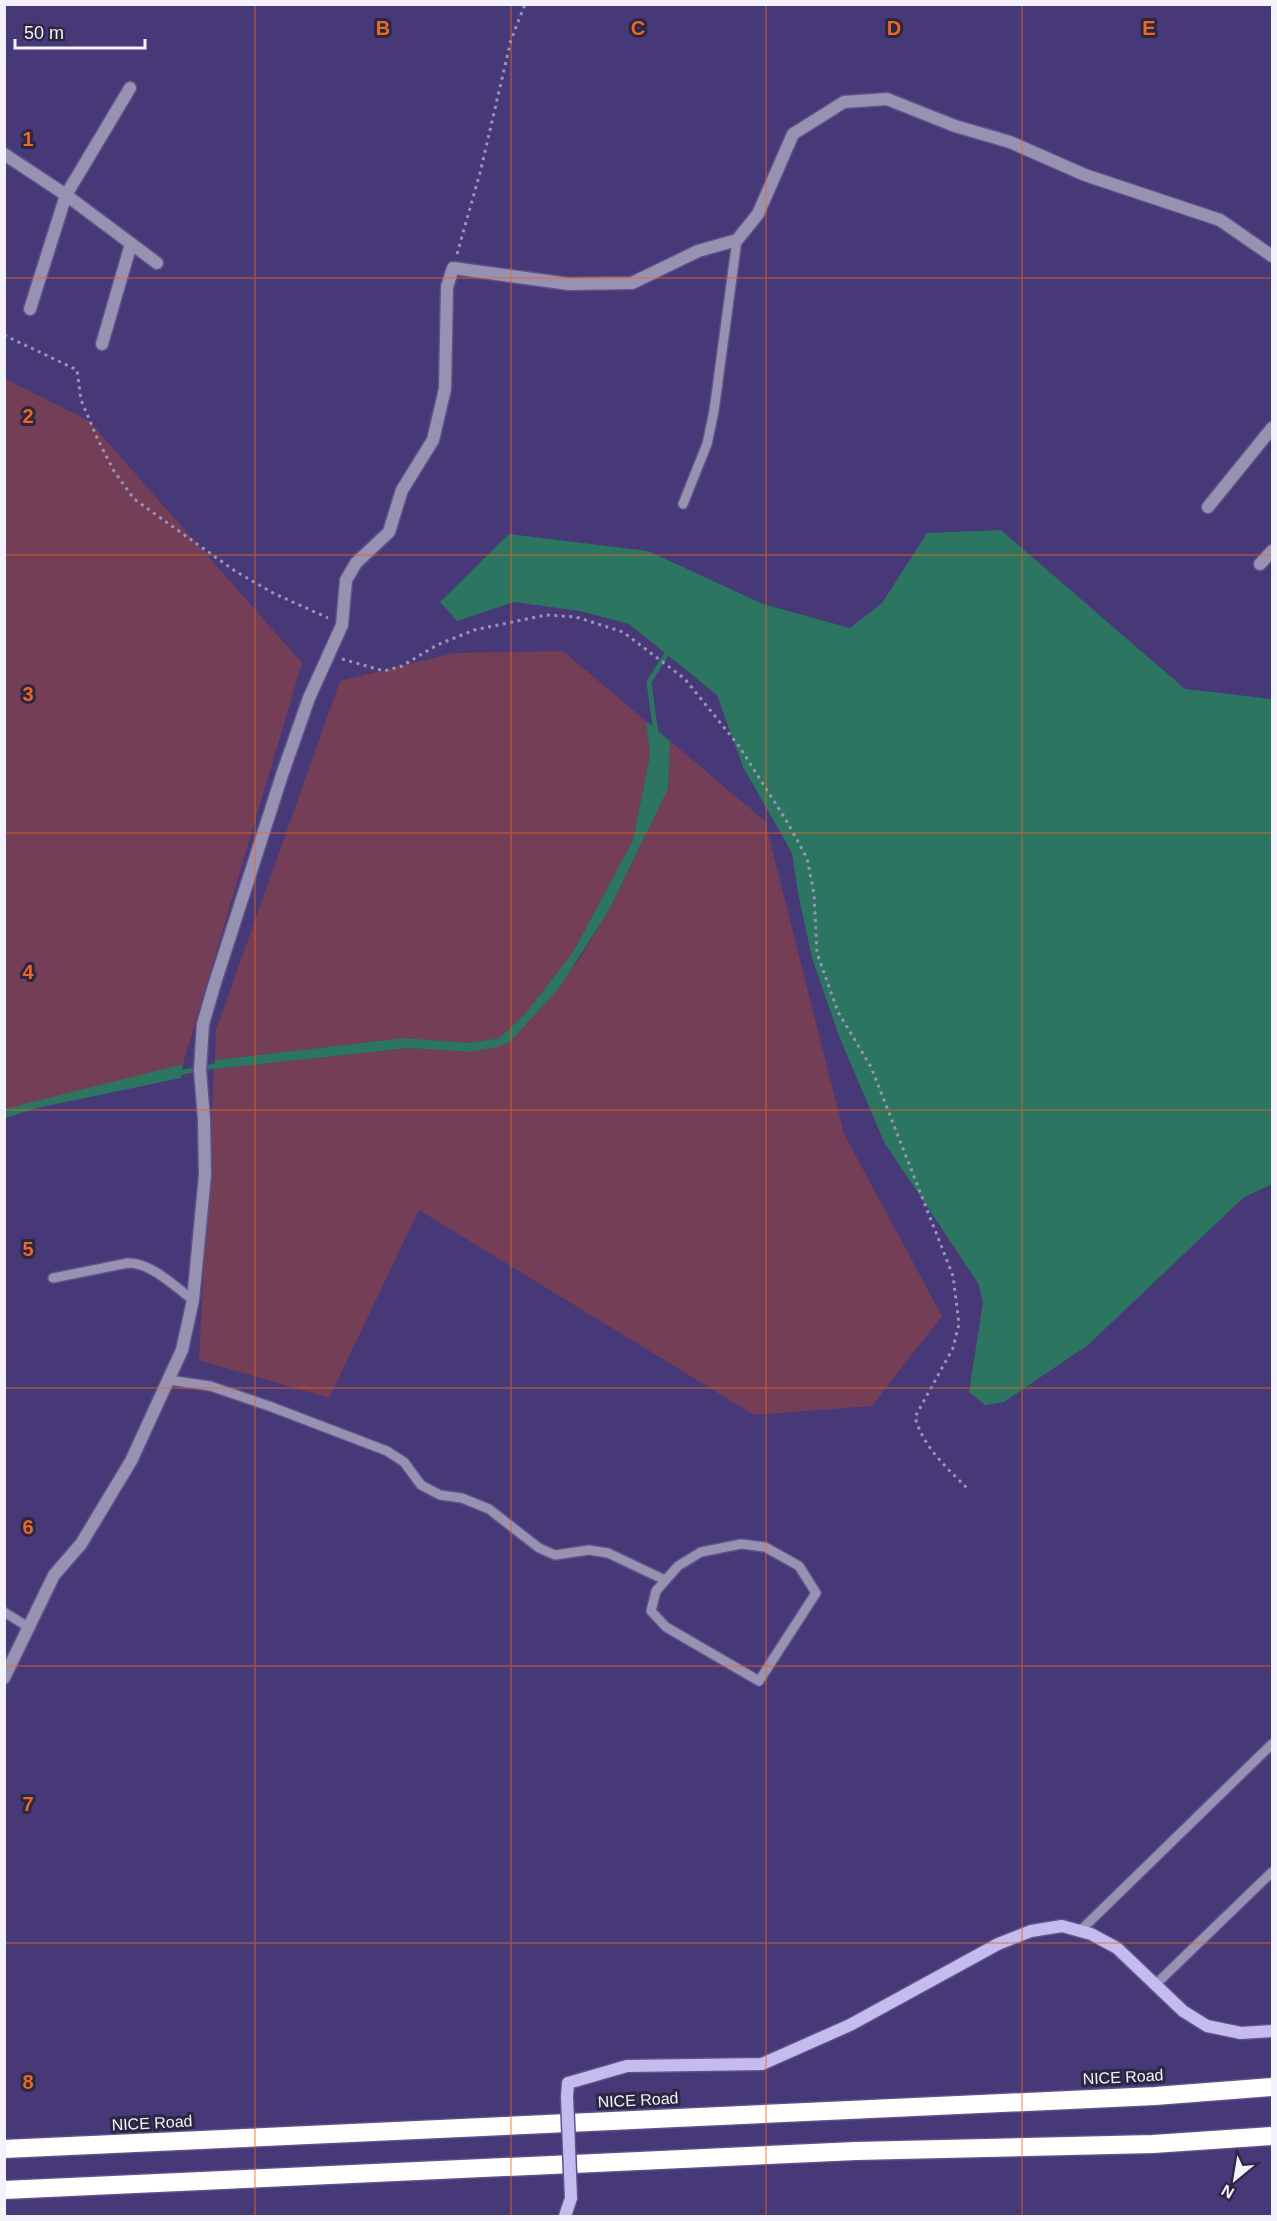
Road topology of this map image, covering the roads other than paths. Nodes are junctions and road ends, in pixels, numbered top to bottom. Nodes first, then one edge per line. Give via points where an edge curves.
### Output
1 (130, 88) dead end
2 (4, 154) edge
3 (66, 195) junction
4 (737, 240) junction
5 (131, 244) junction
6 (1272, 256) edge
7 (157, 263) dead end
8 (30, 309) dead end
9 (102, 344) dead end
10 (1272, 428) edge
11 (683, 504) dead end
12 (1208, 507) dead end
13 (1272, 551) edge
14 (1260, 564) dead end
15 (53, 1278) dead end
16 (193, 1300) junction
17 (169, 1380) junction
18 (665, 1581) junction
19 (4, 1612) edge
20 (30, 1628) junction
21 (4, 1678) edge
22 (1272, 1744) edge
23 (1272, 1872) edge
24 (1080, 1931) junction
25 (1155, 1985) junction
26 (1272, 2031) edge
27 (1272, 2087) edge
28 (1272, 2136) edge
29 (4, 2149) edge
30 (4, 2190) edge
31 (565, 2217) edge

1 - 3 street
2 - 3 street
3 - 5 street
3 - 8 street
4 - 6 street via 758,214 793,134 844,102 887,99 955,126 1010,142 1085,174 1220,219
4 - 11 lane via 714,411 707,444
4 - 16 street via 699,251 632,283 569,284 453,268 447,287 444,389 433,440 402,490 389,532 356,563 346,580 342,625 310,694 203,1024 200,1070 205,1175
5 - 7 street
5 - 9 street
10 - 12 street
13 - 14 street
15 - 16 lane via 139,1263
16 - 17 street via 182,1350
17 - 18 lane via 210,1386 387,1451 404,1462 421,1485 440,1495 462,1498 489,1509 539,1548 555,1555 589,1550 608,1553
17 - 20 street via 131,1461 81,1544 54,1575
18 - 18 lane via 656,1591 651,1611 666,1627 759,1681 816,1593 798,1566 765,1547 741,1544 701,1552 678,1566
19 - 20 lane
20 - 21 street
22 - 24 lane
23 - 25 lane
24 - 25 street via 1117,1948
24 - 31 street, bridge via 1062,1926 1031,1931 998,1944 850,2025 762,2064 627,2066 568,2083 571,2198
25 - 26 street via 1183,2011 1207,2026 1241,2033
27 - 29 highway, NICE Road via 1155,2096
28 - 30 highway via 1153,2144 844,2151

